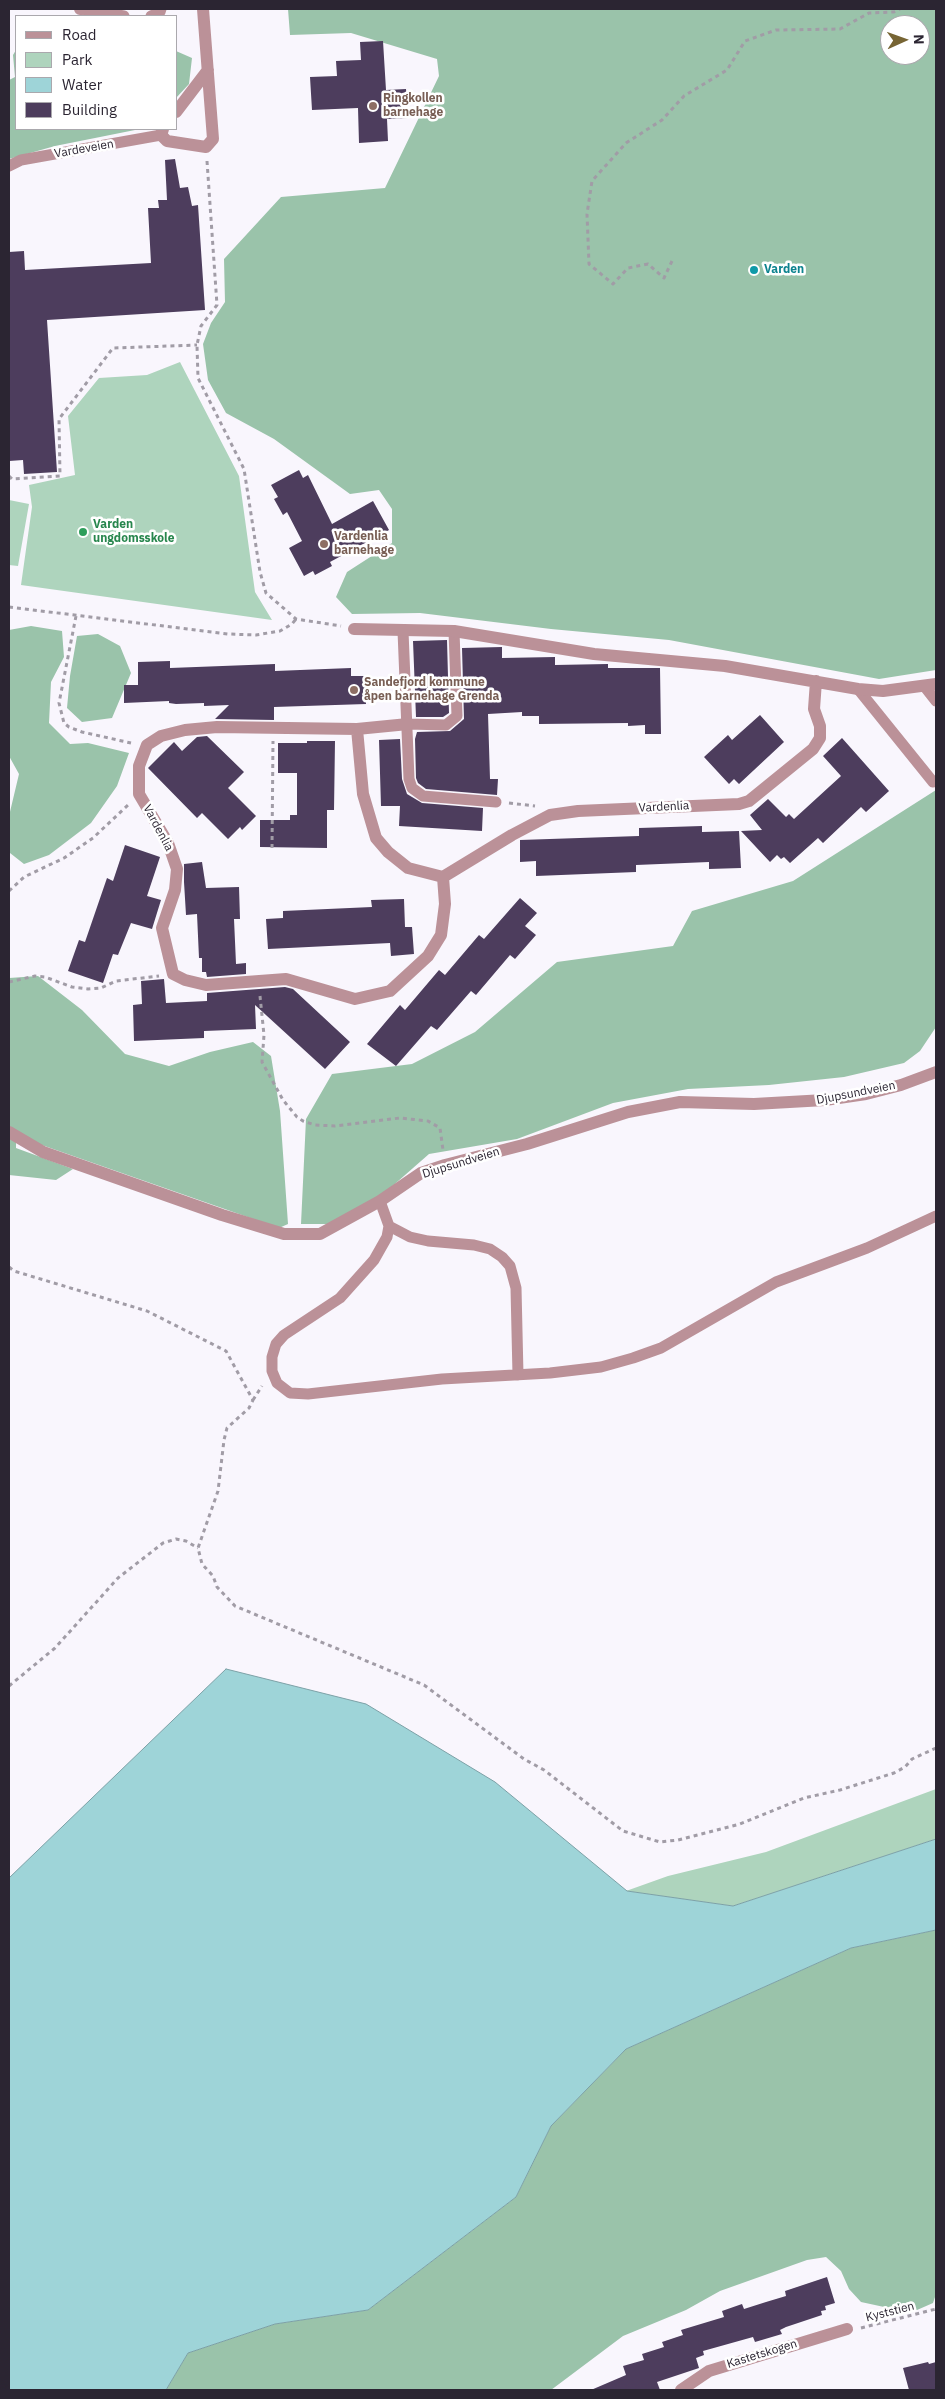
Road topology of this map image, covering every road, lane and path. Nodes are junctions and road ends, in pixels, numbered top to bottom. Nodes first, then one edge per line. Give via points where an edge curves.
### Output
1 (81, 9) edge
2 (203, 9) edge
3 (900, 9) edge
4 (118, 15) edge
5 (208, 70) junction
6 (178, 109) edge
7 (162, 132) edge
8 (206, 147) junction
9 (9, 166) edge
10 (672, 261) dead end
11 (197, 344) junction
12 (9, 476) edge
13 (9, 607) edge
14 (76, 616) junction
15 (296, 619) junction
16 (354, 629) joint
17 (403, 631) junction
18 (454, 631) junction
19 (816, 681) junction
20 (931, 686) edge
21 (858, 689) junction
22 (936, 701) edge
23 (408, 724) junction
24 (273, 728) junction
25 (358, 728) junction
26 (147, 745) junction
27 (933, 782) dead end
28 (140, 794) junction
29 (496, 802) joint
30 (550, 816) junction
31 (272, 848) dead end
32 (443, 877) junction
33 (9, 891) edge
34 (173, 974) junction
35 (259, 981) junction
36 (9, 982) edge
37 (936, 1072) edge
38 (9, 1132) edge
39 (445, 1164) junction
40 (380, 1201) junction
41 (936, 1216) edge
42 (389, 1226) junction
43 (9, 1267) edge
44 (518, 1375) junction
45 (198, 1548) junction
46 (9, 1686) edge
47 (936, 1748) edge
48 (936, 2309) edge
49 (848, 2329) joint
50 (682, 2390) edge

1 - 4 lane
2 - 5 street
3 - 10 path via 869,13 840,29 776,30 745,41 727,70 684,96 662,120 626,143 592,181 587,214 589,264 614,284 628,268 648,264 664,278
5 - 6 street
5 - 8 street via 213,139
7 - 8 street, Vardeveien via 167,141
7 - 9 lane, Vardeveien via 21,160
8 - 11 path via 217,305 201,326
11 - 12 path via 113,348 59,419 60,476
11 - 15 path via 198,378 244,469 266,593
13 - 14 path
14 - 15 path via 256,635 280,631
14 - 26 path via 59,703 64,723 69,728 108,740
15 - 16 path
16 - 17 street
17 - 18 street
17 - 23 lane
18 - 19 street via 594,654 725,666
18 - 23 lane via 457,716 446,725
19 - 21 street
19 - 30 street, Vardenlia via 814,709 820,738 813,749 750,801 578,811
20 - 21 street via 883,691
20 - 22 lane
21 - 27 lane
23 - 25 street
23 - 29 lane via 412,788 423,796
24 - 25 street
24 - 26 street via 185,730 161,736
24 - 31 path
25 - 32 street via 363,794 376,838 408,868
26 - 28 street, Vardenlia via 139,766
28 - 33 path via 94,838 64,858 24,877
28 - 34 street, Vardenlia via 168,843 177,869 175,890 162,928
29 - 30 path via 533,805
30 - 32 street, Vardenlia
32 - 35 street via 445,904 441,935 428,956 390,992 355,999 286,979
34 - 35 street via 206,985
34 - 36 path via 116,981 94,988 72,987 35,976
35 - 39 path via 264,1035 262,1062 283,1100 297,1117 314,1125 335,1126 400,1118 428,1121 440,1128
37 - 39 street, Djupsundveien via 884,1089 825,1100 754,1104 680,1102 652,1106 528,1144
38 - 40 street, Djupsundveien via 43,1152 284,1234 320,1234
39 - 40 street, Djupsundveien via 421,1173
40 - 42 lane
41 - 44 lane via 867,1248 776,1282 661,1348 601,1367
42 - 44 lane via 410,1237 474,1245 502,1256 510,1266 516,1288
42 - 44 lane via 387,1237 374,1260 359,1279 340,1298 284,1335 276,1344 272,1371 277,1383 290,1392 308,1394 442,1379
43 - 45 path via 147,1311 226,1351 253,1400 249,1408 227,1428 218,1491
45 - 46 path via 176,1539 163,1543 118,1578 55,1648
45 - 47 path via 202,1564 213,1576 217,1588 235,1606 424,1685 629,1834 660,1842 740,1824 804,1798 894,1772
48 - 49 path, Kyststien via 870,2327
49 - 50 street, Kastetskogen via 709,2371

